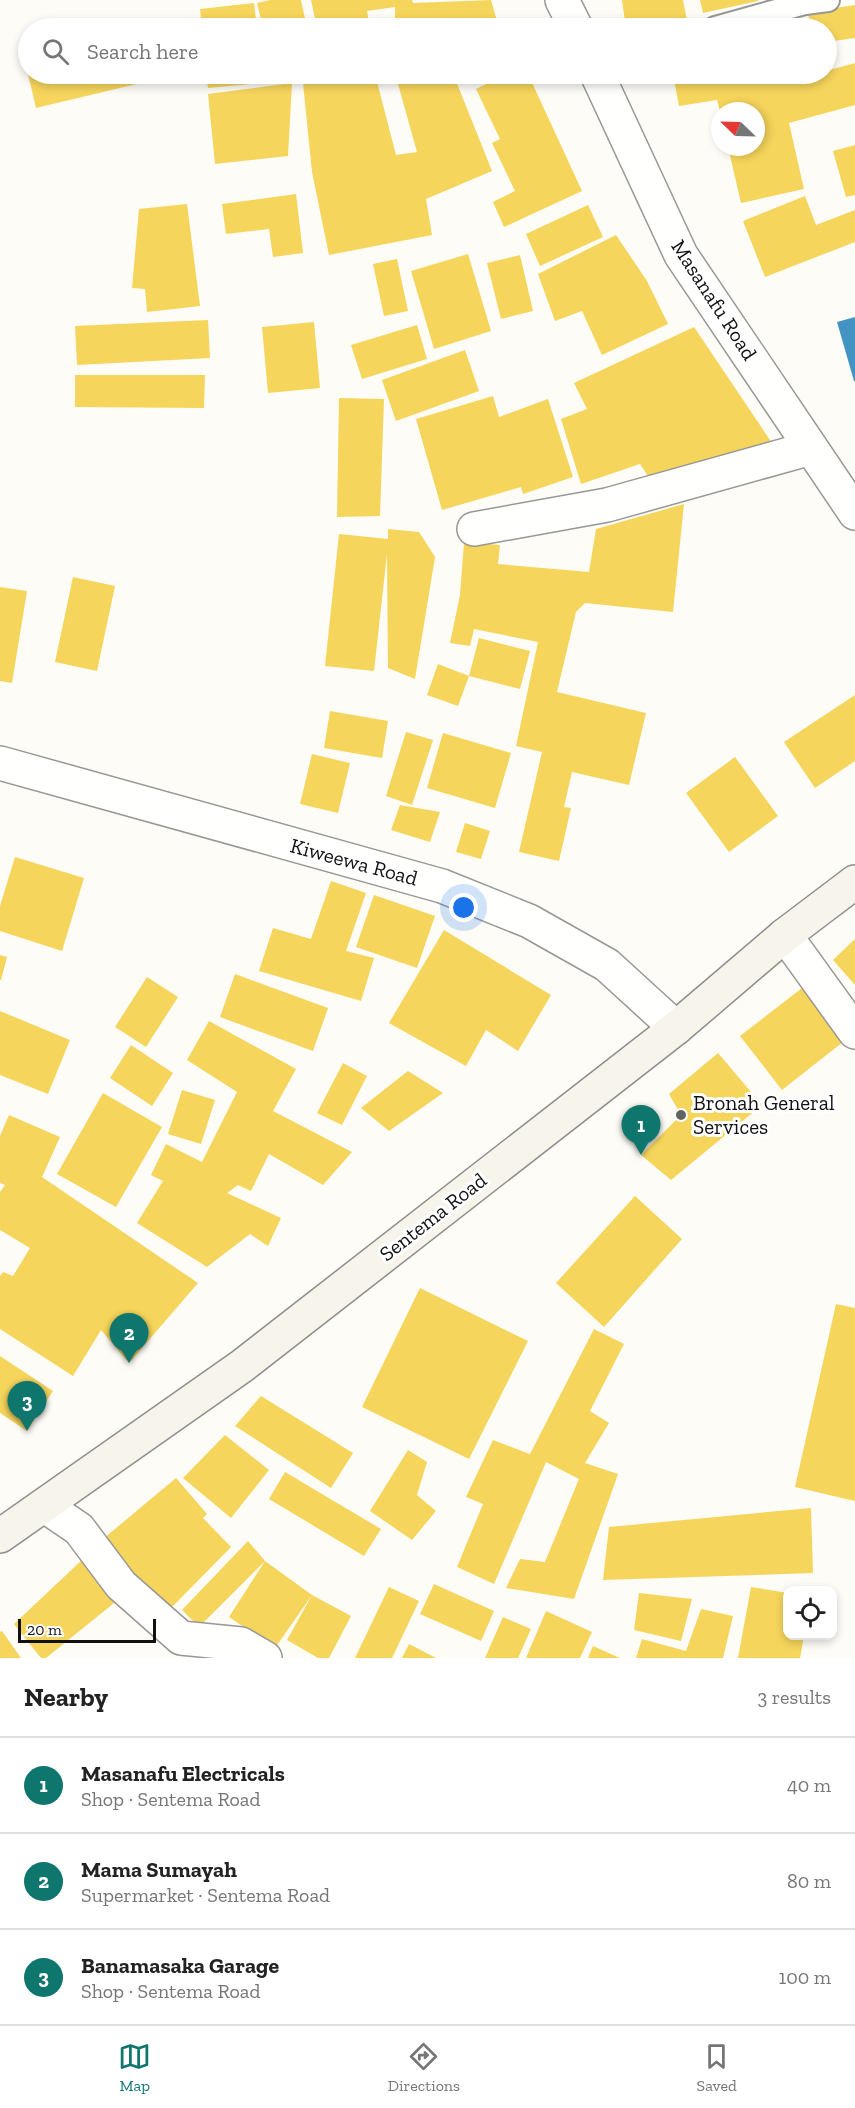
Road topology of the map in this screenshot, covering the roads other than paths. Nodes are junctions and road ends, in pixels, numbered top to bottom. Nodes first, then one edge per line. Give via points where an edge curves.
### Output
1 (562, 0) edge
2 (828, 0) edge
3 (571, 18) edge
4 (751, 18) edge
5 (602, 84) edge
6 (811, 448) junction
7 (855, 513) edge
8 (474, 529) dead end
9 (0, 763) edge
10 (855, 882) edge
11 (785, 934) junction
12 (676, 1028) junction
13 (855, 1032) edge
14 (45, 1506) junction
15 (0, 1536) edge
16 (265, 1658) edge

1 - 3 street
2 - 4 lane
5 - 6 street, Masanafu Road via 681,255
6 - 7 street, Masanafu Road
6 - 8 street via 607,505
9 - 12 street, Kiweewa Road via 442,886 529,921 607,965
10 - 11 main road, Sentema Road
11 - 12 main road, Sentema Road
11 - 13 street
12 - 14 main road, Sentema Road via 242,1366
14 - 15 main road, Sentema Road
14 - 16 street via 79,1529 121,1585 181,1638 241,1644

